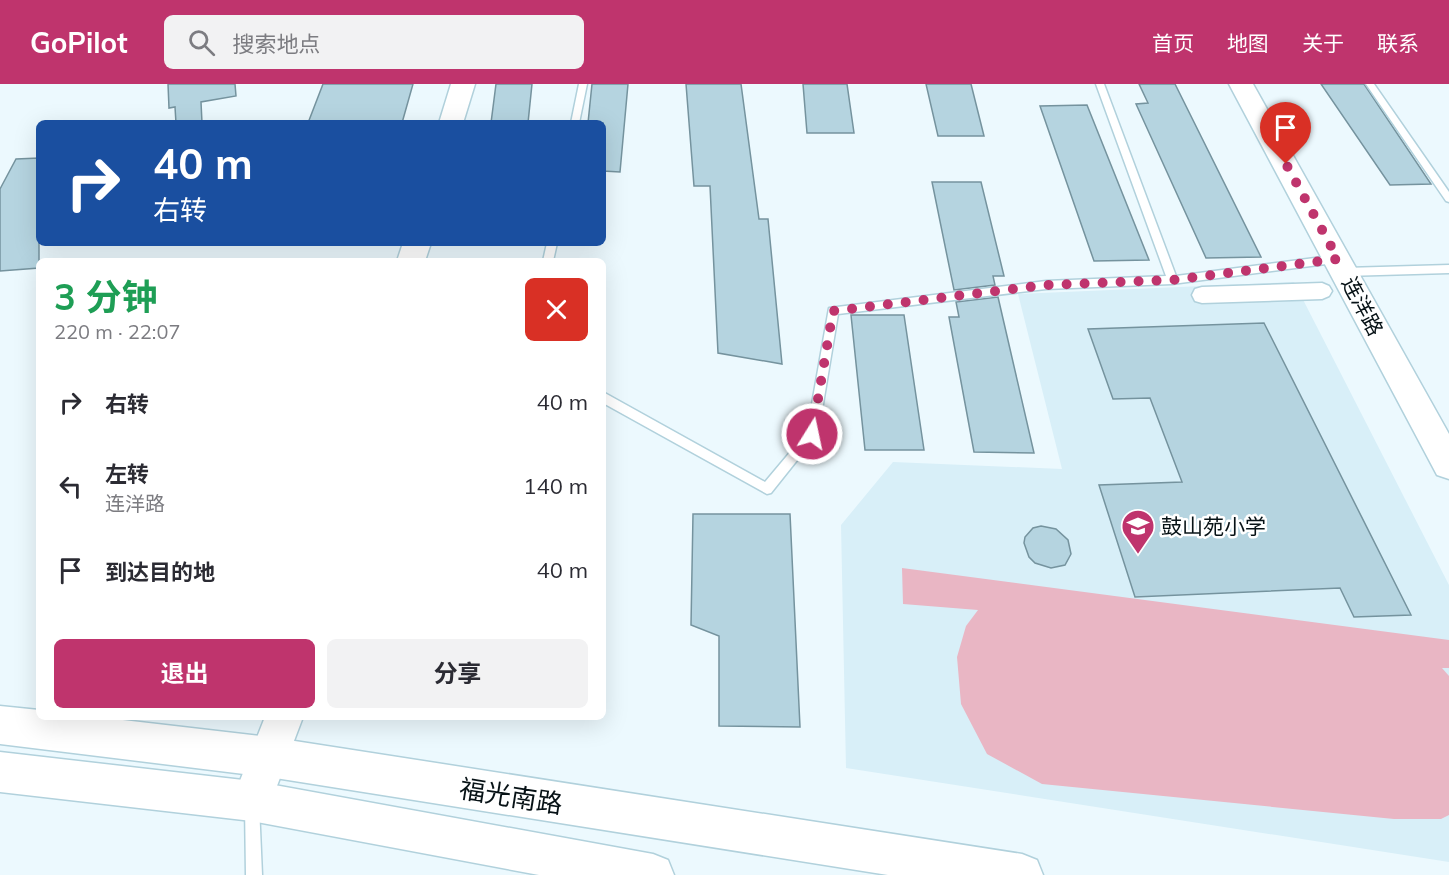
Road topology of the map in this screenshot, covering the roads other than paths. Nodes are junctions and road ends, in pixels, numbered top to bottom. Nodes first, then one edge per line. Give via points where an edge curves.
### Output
1 (463, 84) edge
2 (583, 84) edge
3 (1100, 84) edge
4 (1241, 84) edge
5 (1370, 84) edge
6 (452, 120) edge
7 (577, 120) edge
8 (1449, 199) edge
9 (1341, 266) junction
10 (1449, 269) edge
11 (1172, 280) junction
12 (1322, 291) dead end
13 (1202, 295) dead end
14 (606, 399) edge
15 (1449, 465) edge
16 (283, 720) edge
17 (0, 725) edge
18 (269, 757) junction
19 (0, 772) edge
20 (252, 801) junction
21 (254, 875) edge
22 (653, 875) edge
23 (1022, 875) edge

1 - 6 main road
2 - 7 lane
3 - 11 lane
4 - 9 main road, 连洋路
5 - 8 lane
9 - 10 lane
9 - 11 lane
9 - 15 main road, 连洋路
11 - 14 lane via 1046,285 833,311 812,434 766,489
12 - 13 street
16 - 18 main road
17 - 18 main road, 福光南路
18 - 20 main road
18 - 23 main road, 福光南路
19 - 20 main road
20 - 21 lane
20 - 22 main road

